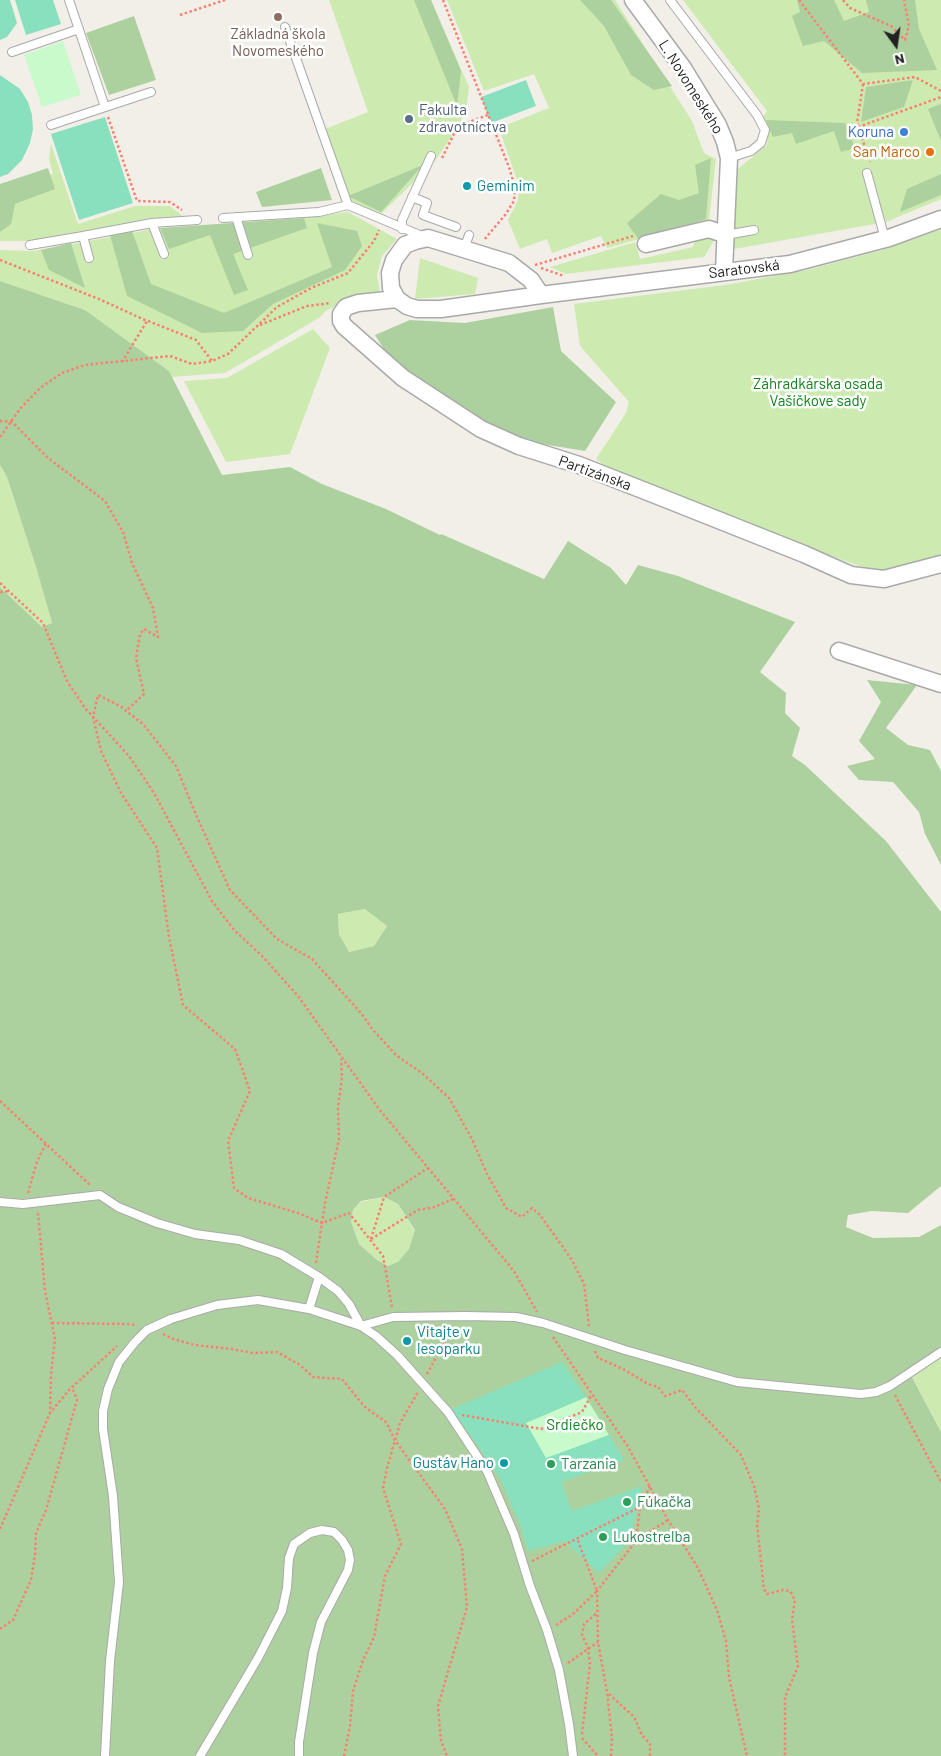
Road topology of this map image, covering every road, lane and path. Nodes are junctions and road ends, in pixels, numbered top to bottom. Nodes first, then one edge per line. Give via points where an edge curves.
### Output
1 (69, 0) edge
2 (225, 0) edge
3 (443, 0) edge
4 (633, 0) edge
5 (670, 0) edge
6 (799, 0) edge
7 (842, 0) edge
8 (904, 0) edge
9 (180, 15) dead end
10 (285, 27) dead end
11 (78, 29) junction
12 (12, 52) dead end
13 (863, 84) junction
14 (941, 91) edge
15 (151, 92) dead end
16 (941, 97) edge
17 (106, 111) junction
18 (488, 115) junction
19 (51, 125) dead end
20 (858, 127) junction
21 (431, 156) dead end
22 (729, 158) junction
23 (438, 166) dead end
24 (867, 173) joint
25 (412, 197) junction
26 (348, 205) junction
27 (188, 214) dead end
28 (236, 217) junction
29 (223, 218) dead end
30 (941, 219) edge
31 (197, 220) dead end
32 (384, 220) junction
33 (152, 223) junction
34 (456, 226) dead end
35 (402, 229) junction
36 (754, 230) dead end
37 (726, 234) junction
38 (83, 236) junction
39 (428, 238) junction
40 (885, 240) junction
41 (466, 242) junction
42 (646, 244) joint
43 (30, 245) dead end
44 (164, 254) dead end
45 (248, 255) dead end
46 (89, 258) dead end
47 (0, 260) edge
48 (724, 271) junction
49 (573, 275) dead end
50 (540, 294) junction
51 (397, 299) junction
52 (346, 307) junction
53 (148, 321) junction
54 (256, 327) junction
55 (212, 361) junction
56 (122, 362) junction
57 (0, 421) edge
58 (12, 422) junction
59 (0, 437) edge
60 (941, 564) edge
61 (0, 583) edge
62 (9, 591) junction
63 (0, 592) edge
64 (839, 651) dead end
65 (941, 684) edge
66 (126, 711) junction
67 (94, 717) junction
68 (341, 1058) junction
69 (0, 1101) edge
70 (46, 1143) junction
71 (428, 1168) junction
72 (100, 1195) junction
73 (453, 1199) junction
74 (0, 1202) edge
75 (36, 1202) junction
76 (23, 1204) junction
77 (322, 1223) junction
78 (371, 1238) junction
79 (319, 1277) junction
80 (309, 1310) junction
81 (466, 1316) junction
82 (394, 1317) junction
83 (52, 1323) junction
84 (543, 1323) junction
85 (361, 1326) junction
86 (147, 1330) junction
87 (590, 1339) junction
88 (120, 1344) dead end
89 (941, 1352) edge
90 (423, 1383) junction
91 (890, 1386) junction
92 (72, 1387) junction
93 (592, 1394) junction
94 (448, 1412) junction
95 (50, 1413) junction
96 (394, 1439) junction
97 (941, 1482) edge
98 (650, 1486) junction
99 (640, 1507) junction
100 (668, 1520) junction
101 (0, 1529) edge
102 (577, 1538) junction
103 (636, 1541) junction
104 (523, 1565) junction
105 (597, 1591) junction
106 (597, 1613) junction
107 (0, 1629) edge
108 (547, 1630) junction
109 (598, 1642) junction
110 (588, 1648) junction
111 (559, 1670) junction
112 (608, 1692) junction
113 (569, 1724) junction
114 (582, 1738) junction
115 (105, 1756) edge
116 (200, 1756) edge
117 (299, 1756) edge
118 (344, 1756) edge
119 (448, 1756) edge
120 (573, 1756) edge
121 (598, 1756) edge
122 (611, 1756) edge
123 (650, 1756) edge
124 (747, 1756) edge
125 (785, 1756) edge

1 - 11 lane
2 - 9 path
3 - 18 path
4 - 22 street, L. Novomeského via 683,68 718,125
5 - 22 lane via 757,115 764,130 761,143 751,151
6 - 13 path
7 - 8 path via 850,8 891,26 905,40 910,26
10 - 26 lane
11 - 12 lane
11 - 17 lane
13 - 14 path via 914,77
13 - 20 path
15 - 17 lane
16 - 20 path
17 - 19 lane
17 - 27 path via 137,201 170,202
18 - 23 path via 458,126
18 - 41 path via 510,170 515,188 514,201 478,246
20 - 24 path via 871,167
21 - 25 lane
22 - 37 street, L. Novomeského
24 - 40 lane
25 - 34 lane via 427,203 423,214
25 - 35 lane via 402,220
26 - 28 lane via 319,212
26 - 32 lane
28 - 29 lane
28 - 45 lane
30 - 40 street, Saratovská
31 - 33 lane
32 - 35 lane
32 - 54 path via 374,241 348,272 277,307
33 - 38 lane
33 - 44 lane
35 - 39 lane
36 - 37 lane
37 - 42 street via 709,229
37 - 48 street, L. Novomeského
38 - 43 lane
38 - 46 lane
39 - 41 street
39 - 51 street via 414,240 394,260 390,273 391,288
40 - 48 street, Saratovská via 790,264
41 - 50 street via 509,263 531,280
42 - 49 path via 636,235 533,265 564,276
47 - 53 path
48 - 50 street, Saratovská
50 - 51 street, Saratovská via 441,309 417,309
51 - 52 street
52 - 54 path via 341,302 307,306
52 - 60 street, Partizánska via 341,314 344,326 403,378 481,429 519,446 579,465 851,575 884,579
53 - 55 path via 196,340
53 - 56 path
54 - 55 path via 228,354
55 - 56 path via 192,364 170,356
56 - 58 path via 85,365 62,373 40,388
57 - 58 path
58 - 59 path
58 - 66 path via 48,458 105,501 123,532 132,563 153,608 158,637 144,629 140,634 136,658 144,694
61 - 62 path
62 - 63 path
62 - 67 path via 43,623 67,681
64 - 65 street
66 - 67 path via 98,695
66 - 87 path via 143,724 176,766 230,890 277,939 312,959 397,1056 449,1098 506,1208 522,1217 532,1208 540,1216 572,1260 584,1284
67 - 68 path via 129,756 154,793 212,901 234,930 298,996
67 - 77 path via 101,752 121,793 157,848 169,937 183,1004 235,1049 250,1092 228,1141 234,1188 248,1198 298,1212
68 - 71 path
68 - 77 path via 339,1139
69 - 70 path
70 - 72 path
70 - 76 path
71 - 73 path
71 - 78 path via 384,1197
72 - 75 lane
72 - 79 lane via 118,1207 157,1223 195,1234 238,1240 281,1254
73 - 78 path via 418,1210
73 - 84 path via 514,1271
74 - 76 lane
75 - 76 lane
75 - 83 path
77 - 78 path via 349,1213
77 - 79 path via 315,1262
78 - 82 path via 383,1256
79 - 80 lane
79 - 85 lane via 350,1304
80 - 85 lane
80 - 86 lane via 258,1300 217,1305
81 - 82 lane
81 - 84 lane via 516,1317
81 - 90 path via 447,1337
82 - 85 lane
83 - 86 path via 132,1324
83 - 95 path via 56,1339
84 - 87 lane
84 - 93 path
85 - 90 lane via 397,1355
86 - 96 path via 195,1345 253,1353 277,1352 313,1377 342,1379 364,1406 387,1423
86 - 115 lane via 119,1362 103,1411 119,1582 110,1661
87 - 91 lane via 737,1382 861,1394
87 - 125 path via 598,1358 658,1387 666,1396 682,1390 741,1455 754,1486 759,1509 756,1525 764,1589 767,1594 790,1591 795,1600 792,1620 798,1666 785,1697
88 - 92 path
89 - 91 lane
90 - 94 lane
90 - 96 path
91 - 97 path
92 - 95 path
92 - 107 path via 77,1400 46,1510 36,1533 31,1580 13,1620
93 - 94 path via 582,1412 541,1429
93 - 98 path via 628,1445
94 - 104 lane via 487,1472 514,1534
95 - 101 path
96 - 118 path via 383,1488 401,1544 385,1576 374,1637 353,1691
96 - 119 path via 445,1509 462,1549 467,1607 438,1706 441,1741
98 - 99 path
98 - 100 path
99 - 102 path
99 - 103 path
100 - 103 path
100 - 124 path via 698,1568 717,1610
102 - 104 path
102 - 105 path
103 - 105 path
104 - 108 lane
105 - 106 path
105 - 108 path via 572,1615
106 - 109 path
106 - 110 path via 584,1624 582,1635
108 - 111 lane
109 - 110 path
109 - 112 path
110 - 111 path
110 - 114 path via 590,1664
111 - 113 lane
112 - 122 path
112 - 123 path via 634,1717 642,1736 650,1744
113 - 114 path
113 - 120 lane
114 - 121 path
116 - 117 lane via 282,1611 294,1544 310,1533 322,1530 334,1532 342,1540 350,1560 321,1622 313,1653

